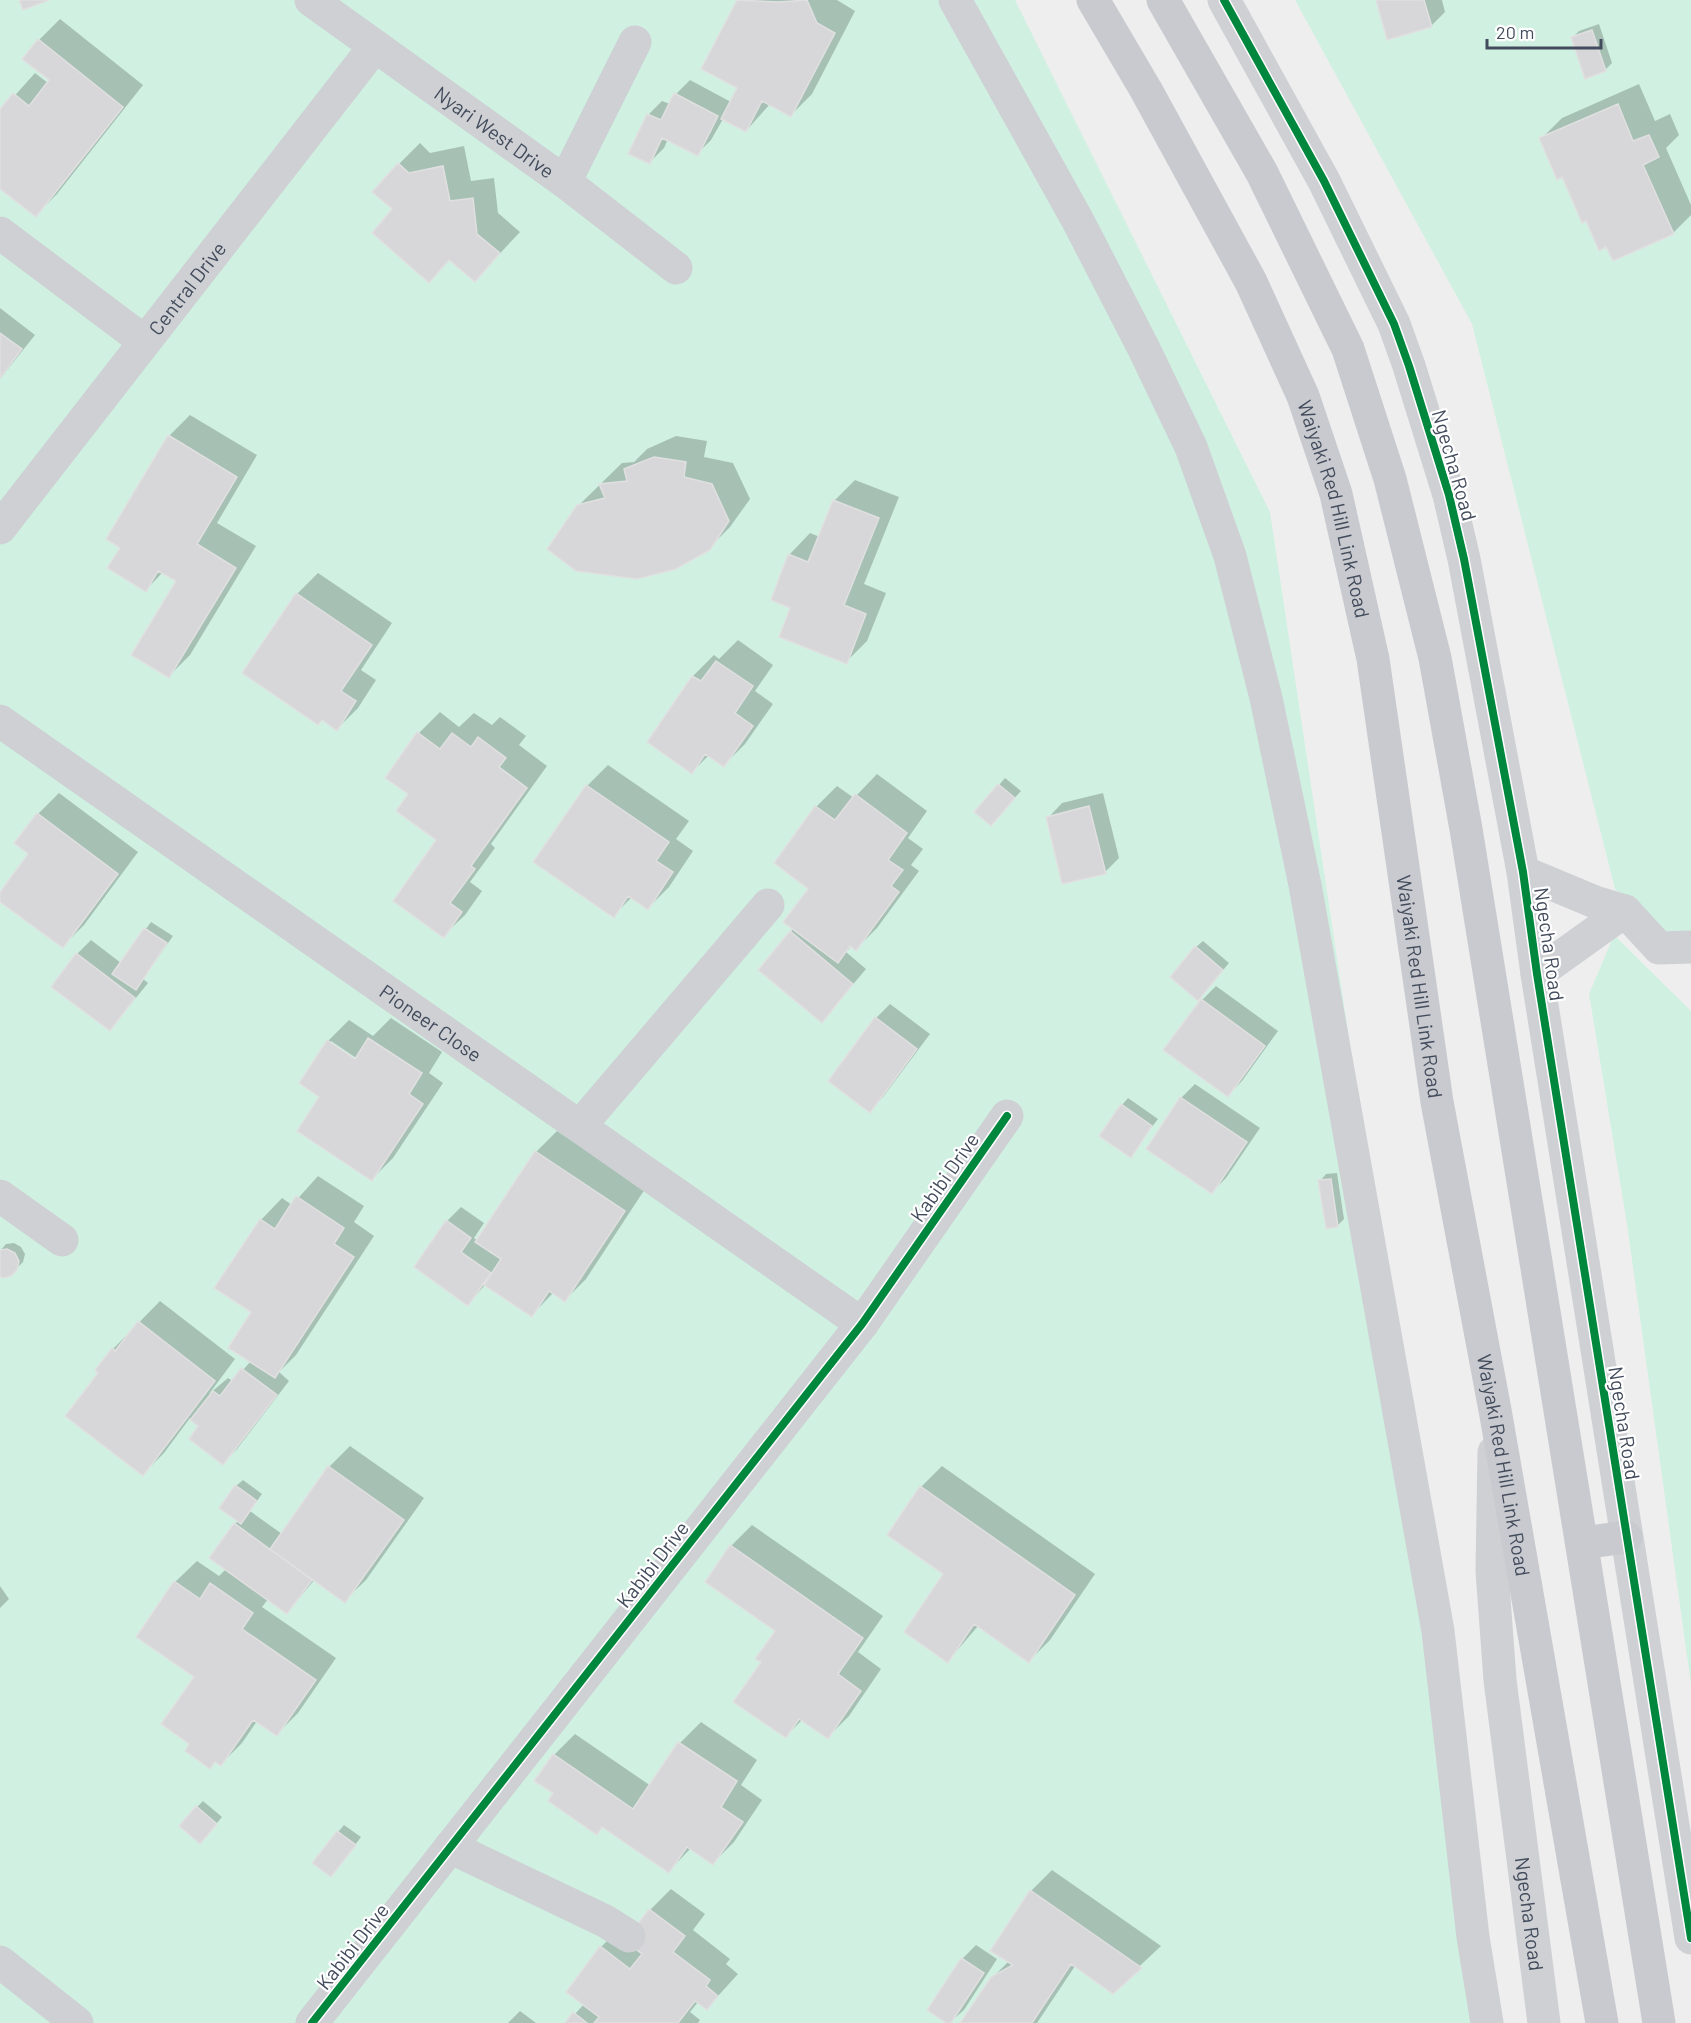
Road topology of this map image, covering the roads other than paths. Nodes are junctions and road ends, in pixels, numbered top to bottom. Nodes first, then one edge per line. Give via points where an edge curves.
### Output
1 (311, 0) edge
2 (955, 0) edge
3 (1093, 0) edge
4 (1163, 0) edge
5 (1224, 0) edge
6 (635, 42) dead end
7 (375, 46) junction
8 (565, 182) junction
9 (0, 233) edge
10 (676, 268) dead end
11 (144, 340) junction
12 (0, 528) edge
13 (0, 721) edge
14 (1523, 872) junction
15 (768, 905) dead end
16 (1625, 911) junction
17 (1691, 947) edge
18 (1537, 974) junction
19 (1007, 1116) dead end
20 (580, 1126) junction
21 (0, 1196) edge
22 (62, 1240) dead end
23 (862, 1324) junction
24 (1495, 1410) junction
25 (1626, 1537) junction
26 (1583, 1543) junction
27 (450, 1847) junction
28 (629, 1936) dead end
29 (1691, 1938) edge
30 (0, 1962) edge
31 (77, 2023) edge
32 (312, 2023) edge
33 (1487, 2023) edge
34 (1544, 2023) edge
35 (1602, 2023) edge
36 (1659, 2023) edge

1 - 7 street, Nyari West Drive
2 - 33 street via 1144,348 1191,447 1230,556 1266,698 1305,885 1438,1631 1473,1937
3 - 24 main road, Waiyaki Red Hill Link Road via 1251,282 1303,396 1336,494 1373,659 1437,1102
4 - 26 main road via 1262,173 1348,349 1390,479 1435,658
5 - 14 street, Ngecha Road via 1324,181 1394,324 1405,356 1459,538
6 - 8 street
7 - 8 street, Nyari West Drive
7 - 11 street, Central Drive
8 - 10 street, Nyari West Drive
9 - 11 street
11 - 12 street, Central Drive
13 - 20 street, Pioneer Close
14 - 16 street
14 - 18 street, Ngecha Road
15 - 20 street
16 - 17 street via 1659,948
16 - 18 street
18 - 25 street, Ngecha Road
19 - 23 street, Kabibi Drive
20 - 23 street, Pioneer Close
21 - 22 street
23 - 27 street, Kabibi Drive
24 - 34 street, Ngecha Road via 1492,1571 1500,1680
24 - 35 main road, Waiyaki Red Hill Link Road
25 - 26 main road
25 - 29 street, Ngecha Road
26 - 36 main road
27 - 28 street
27 - 32 street, Kabibi Drive
30 - 31 street

